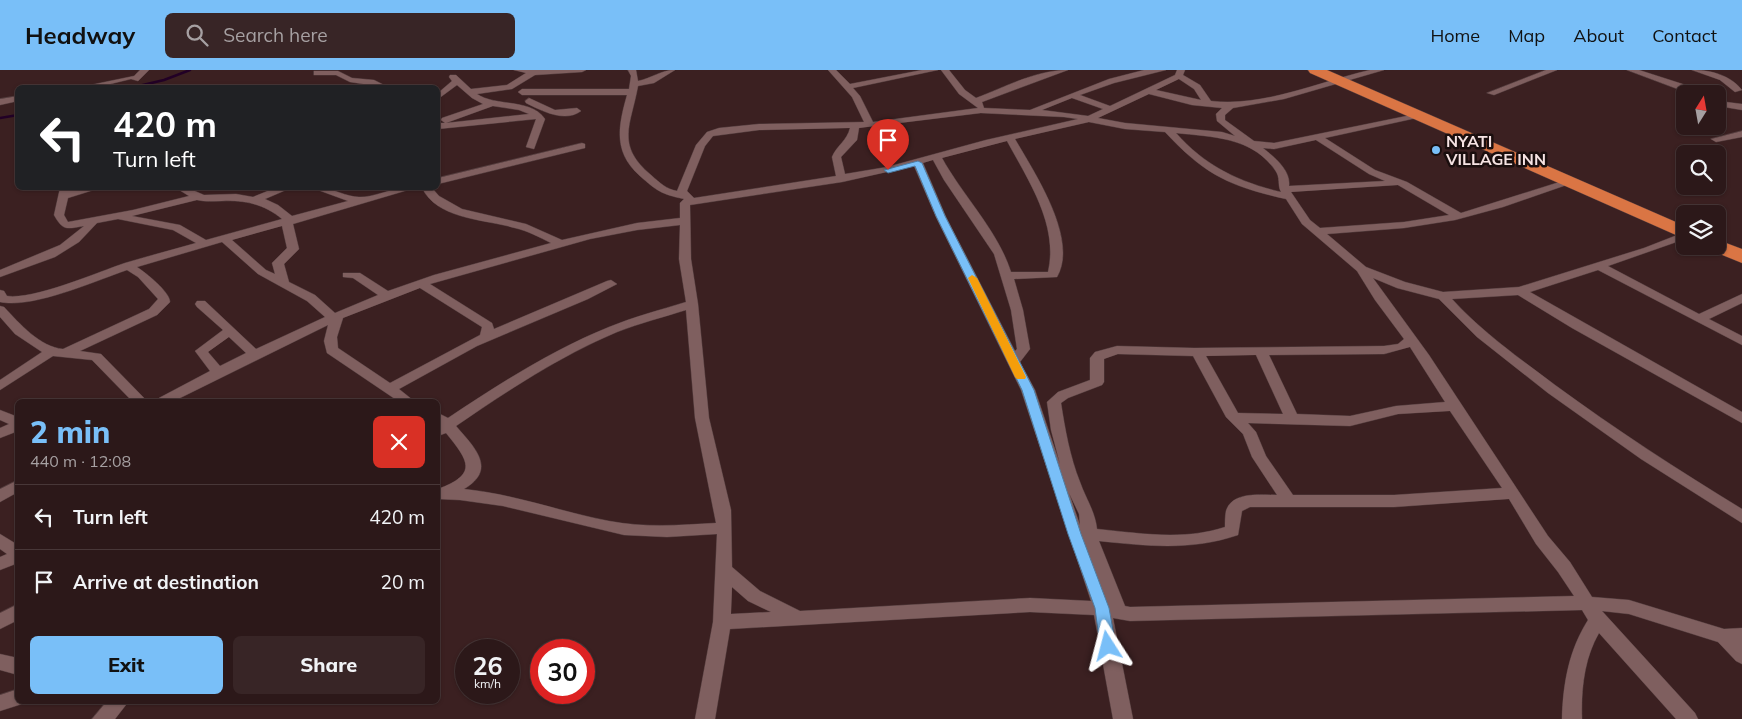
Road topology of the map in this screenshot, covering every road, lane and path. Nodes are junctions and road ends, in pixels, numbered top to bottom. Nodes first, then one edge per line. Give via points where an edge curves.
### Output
1 (145, 70) edge
2 (518, 70) edge
3 (582, 70) edge
4 (632, 70) edge
5 (671, 70) edge
6 (832, 70) edge
7 (934, 70) edge
8 (945, 70) edge
9 (1064, 70) edge
10 (1162, 70) edge
11 (1315, 70) edge
12 (1380, 70) edge
13 (1553, 70) edge
14 (1631, 70) edge
15 (1696, 70) edge
16 (535, 71) edge
17 (1135, 71) edge
18 (1182, 72) edge
19 (317, 74) dead end
20 (372, 74) dead end
21 (1709, 74) junction
22 (1337, 80) junction
23 (366, 82) junction
24 (517, 83) junction
25 (1674, 84) junction
26 (96, 85) edge
27 (376, 85) edge
28 (1677, 85) edge
29 (847, 87) junction
30 (633, 88) junction
31 (1738, 90) dead end
32 (1149, 91) junction
33 (471, 92) junction
34 (522, 92) junction
35 (1491, 92) dead end
36 (440, 95) edge
37 (1075, 96) junction
38 (15, 99) edge
39 (0, 102) edge
40 (975, 102) junction
41 (494, 103) junction
42 (1208, 104) junction
43 (526, 105) junction
44 (1726, 105) edge
45 (1230, 106) junction
46 (1742, 107) edge
47 (1111, 109) junction
48 (985, 110) junction
49 (577, 111) dead end
50 (1031, 112) junction
51 (1418, 115) junction
52 (539, 116) junction
53 (1089, 119) junction
54 (440, 123) edge
55 (440, 124) edge
56 (856, 125) junction
57 (870, 125) junction
58 (1167, 129) junction
59 (1742, 134) edge
60 (1010, 138) junction
61 (1319, 138) junction
62 (1716, 139) dead end
63 (1251, 142) junction
64 (582, 146) dead end
65 (531, 147) dead end
66 (936, 158) junction
67 (918, 163) junction
68 (842, 179) junction
69 (440, 181) edge
70 (1573, 181) junction
71 (1398, 183) junction
72 (80, 190) edge
73 (184, 190) edge
74 (277, 190) edge
75 (328, 190) edge
76 (396, 190) edge
77 (429, 190) edge
78 (64, 192) edge
79 (1287, 193) junction
80 (196, 197) junction
81 (689, 199) junction
82 (254, 200) junction
83 (356, 200) junction
84 (115, 216) junction
85 (1459, 216) junction
86 (92, 220) junction
87 (289, 221) junction
88 (684, 221) junction
89 (1676, 230) edge
90 (1318, 232) junction
91 (1676, 237) edge
92 (225, 239) junction
93 (561, 243) junction
94 (205, 244) junction
95 (1726, 250) edge
96 (1742, 257) edge
97 (128, 266) junction
98 (1598, 266) junction
99 (1362, 269) junction
100 (0, 274) edge
101 (347, 275) dead end
102 (1007, 276) junction
103 (421, 283) junction
104 (284, 284) junction
105 (611, 284) dead end
106 (1520, 291) junction
107 (0, 294) edge
108 (386, 296) junction
109 (1443, 296) junction
110 (1742, 298) edge
111 (23, 300) junction
112 (201, 304) dead end
113 (692, 304) junction
114 (0, 310) edge
115 (336, 317) junction
116 (1698, 319) junction
117 (229, 331) junction
118 (486, 338) junction
119 (1410, 341) junction
120 (1742, 342) edge
121 (1261, 350) junction
122 (1198, 352) junction
123 (57, 353) junction
124 (254, 354) junction
125 (1012, 362) junction
126 (218, 372) junction
127 (0, 386) edge
128 (389, 390) junction
129 (138, 399) edge
130 (168, 399) edge
131 (404, 399) edge
132 (1454, 406) junction
133 (0, 415) edge
134 (1233, 418) junction
135 (1291, 418) junction
136 (1742, 418) edge
137 (15, 423) edge
138 (441, 424) edge
139 (15, 426) edge
140 (0, 433) edge
141 (15, 487) edge
142 (1513, 492) junction
143 (440, 494) edge
144 (440, 494) edge
145 (0, 496) edge
146 (1288, 502) junction
147 (1742, 517) edge
148 (724, 528) junction
149 (1090, 534) junction
150 (0, 540) edge
151 (15, 552) edge
152 (15, 556) edge
153 (0, 564) edge
154 (724, 570) junction
155 (1586, 604) junction
156 (1110, 610) junction
157 (15, 613) edge
158 (798, 618) junction
159 (1598, 620) junction
160 (0, 622) edge
161 (722, 622) junction
162 (1733, 636) edge
163 (1742, 656) edge
164 (0, 662) edge
165 (15, 666) edge
166 (15, 698) edge
167 (0, 703) edge
168 (117, 704) edge
169 (102, 719) edge
170 (705, 719) edge
171 (1124, 719) edge
172 (1572, 719) edge
173 (1688, 719) edge

1 - 26 street via 133,78
2 - 16 street
3 - 16 street
4 - 30 street
5 - 30 street
6 - 29 street
7 - 29 street
8 - 40 street via 962,92
9 - 40 street
10 - 17 street
11 - 22 highway
12 - 22 street
13 - 35 street
14 - 25 street
15 - 21 street
16 - 24 street
17 - 37 street
18 - 32 street
18 - 42 street
19 - 23 street via 338,73 345,79
20 - 23 street
21 - 25 street
21 - 31 street via 1731,82
22 - 45 street via 1281,97
22 - 51 highway
23 - 27 street
24 - 33 street via 503,89
24 - 34 street
25 - 28 street
29 - 57 street via 863,106
30 - 34 street
30 - 81 street via 624,120 626,154 633,165 663,191
32 - 42 street
32 - 47 street
33 - 36 street via 455,79
33 - 41 street
34 - 43 street
37 - 47 street
37 - 50 street
38 - 39 street
40 - 48 street
41 - 43 street
41 - 54 street
42 - 45 street
43 - 49 street via 554,113
43 - 52 street
44 - 46 street
45 - 63 street via 1220,114 1221,121
47 - 53 street
48 - 50 street
48 - 57 street
50 - 53 street
51 - 61 street
51 - 70 highway
52 - 55 street
52 - 65 street via 541,119
53 - 58 street
53 - 60 street
56 - 57 street
56 - 68 street via 852,140 841,147 836,157 835,163
56 - 81 street via 736,128 710,134 701,145 683,188
58 - 63 street
58 - 79 street via 1195,158 1224,175 1255,188
59 - 62 street
60 - 66 street
60 - 102 street via 1035,182 1057,246 1053,275
61 - 63 street via 1274,146
61 - 71 street via 1372,172
63 - 79 street via 1281,171
64 - 69 street
66 - 67 street
66 - 102 street via 1000,254
67 - 68 street
67 - 125 street
68 - 81 street
70 - 85 street
70 - 89 highway
71 - 79 street
71 - 85 street
72 - 78 street
73 - 80 street
74 - 82 street
75 - 83 street
76 - 83 street
77 - 93 street via 457,210 522,226
78 - 86 street via 59,215 65,225
79 - 90 street via 1299,214
80 - 82 street
80 - 84 street
81 - 88 street via 684,206
82 - 87 street via 267,203
83 - 87 street
84 - 86 street
84 - 94 street via 176,227
85 - 90 street
86 - 100 street via 86,231 71,242
87 - 92 street
87 - 104 street via 288,232 293,249 278,263
88 - 93 street via 633,226
88 - 113 street via 685,259
90 - 99 street
91 - 98 street
92 - 94 street
92 - 104 street via 262,272
93 - 103 street
94 - 97 street
95 - 96 highway
97 - 111 street
97 - 123 street via 142,275 164,298 164,302 153,312
98 - 106 street
98 - 116 street
99 - 109 street via 1409,288
99 - 119 street
101 - 108 street via 354,274
102 - 125 street via 1024,349
103 - 108 street
103 - 118 street via 449,304 488,326
104 - 115 street via 311,298
105 - 118 street
106 - 109 street
106 - 136 street
107 - 111 street via 8,301
108 - 115 street
109 - 147 street via 1476,331 1526,370 1618,437
110 - 116 street
111 - 114 street
112 - 117 street
113 - 138 street via 614,329 575,347
113 - 148 street via 702,418
114 - 123 street via 20,331
115 - 124 street
115 - 128 street via 332,327 332,350
116 - 120 street
117 - 124 street
117 - 126 street via 201,351
118 - 128 street
119 - 121 street via 1402,347 1384,350
119 - 132 street
121 - 122 street
121 - 135 street
122 - 134 street
122 - 149 street via 1105,352 1097,358 1097,382 1059,396 1054,402 1064,455 1087,514
123 - 127 street
123 - 129 street via 96,357
124 - 126 street
125 - 156 street via 1037,413 1075,534
126 - 130 street
128 - 131 street
132 - 135 street via 1396,410 1350,421
132 - 142 street
133 - 137 street
134 - 135 street
134 - 146 street via 1246,428 1259,457
138 - 143 street via 471,452 476,470 465,484
139 - 140 street
141 - 145 street
142 - 146 street via 1394,500
142 - 155 street
144 - 148 street via 475,494 634,531
146 - 149 street via 1250,500 1240,503 1233,514 1232,531 1200,540
148 - 154 street
149 - 156 street
150 - 151 street
152 - 153 street
154 - 158 street via 754,596
154 - 161 street
155 - 156 street
155 - 159 street
155 - 162 street via 1629,607
156 - 158 street via 1030,605
156 - 171 street
157 - 160 street
158 - 161 street
159 - 172 street via 1588,634 1572,684
159 - 173 street
161 - 170 street
162 - 163 street
164 - 165 street
166 - 167 street
168 - 169 street

